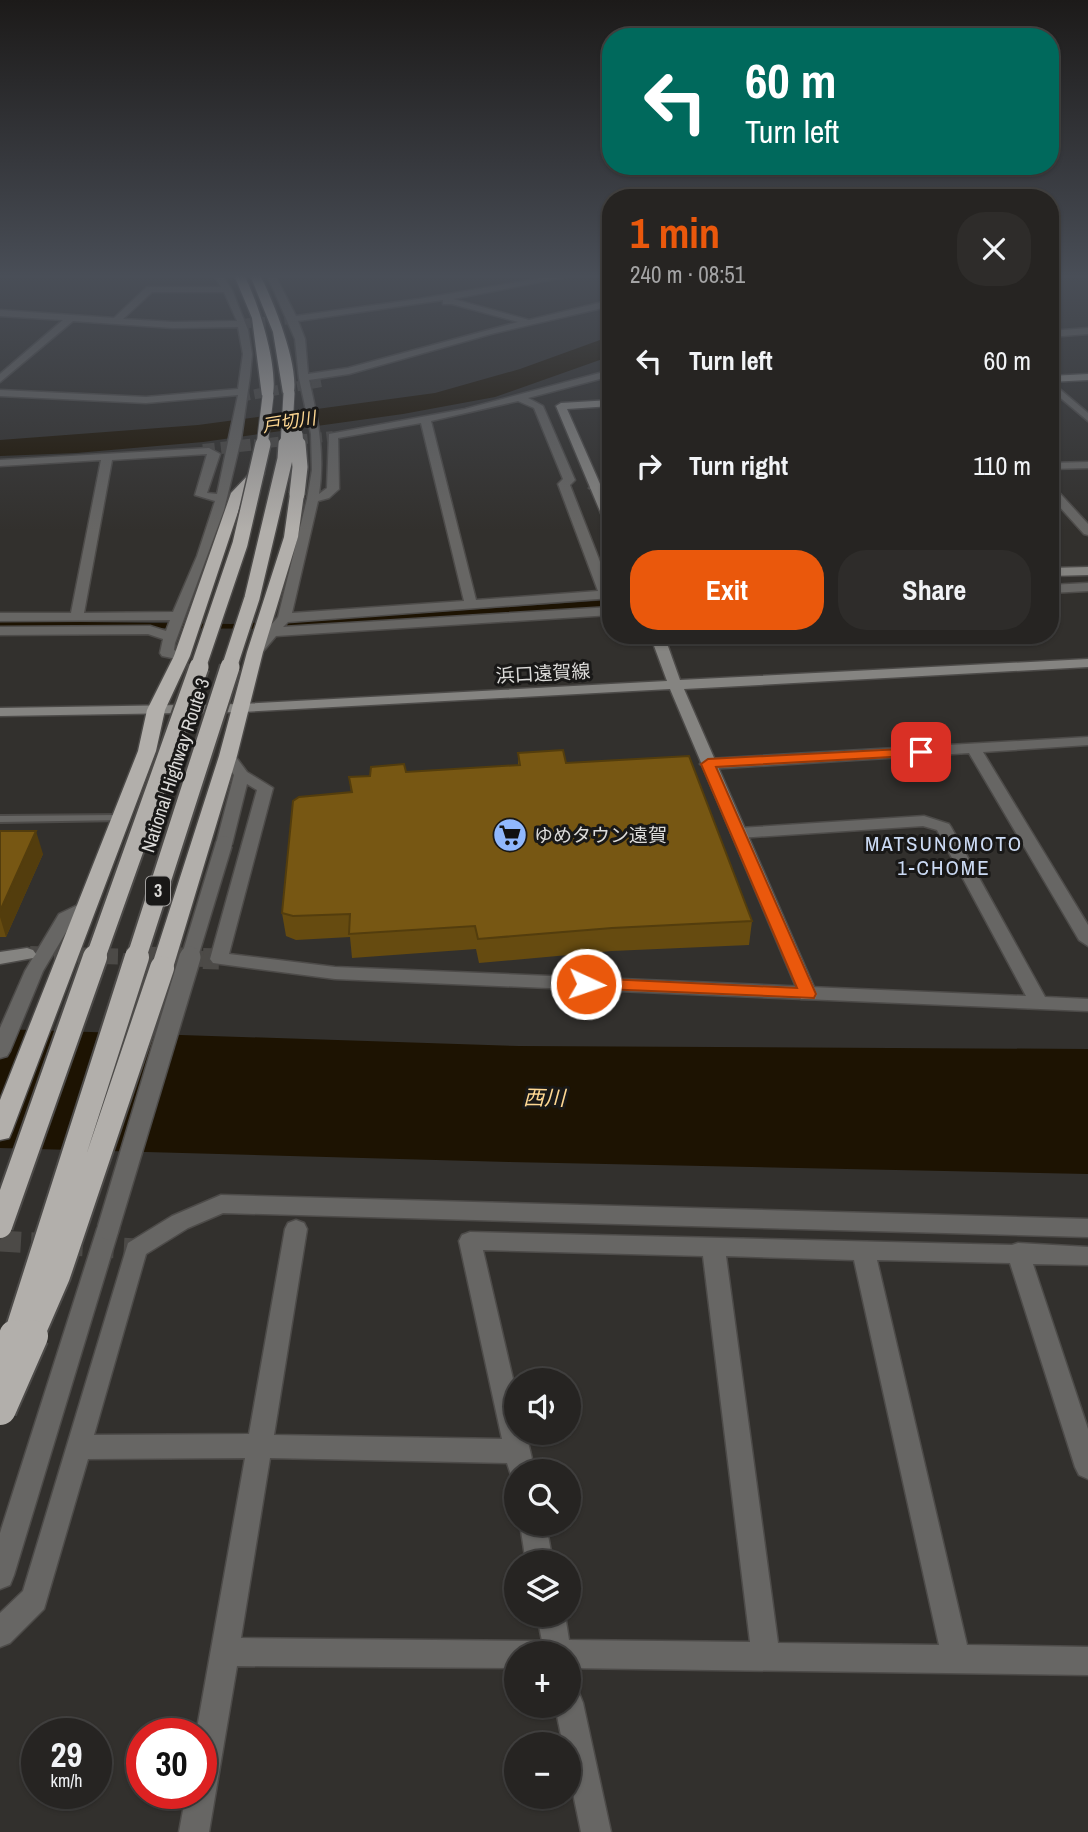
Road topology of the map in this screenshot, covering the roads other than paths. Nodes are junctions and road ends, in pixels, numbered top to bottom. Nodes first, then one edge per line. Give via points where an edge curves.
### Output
1 (21, 360) edge
2 (245, 360) edge
3 (264, 360) edge
4 (288, 360) edge
5 (299, 360) edge
6 (392, 360) edge
7 (401, 360) edge
8 (602, 376) edge
9 (1088, 377) edge
10 (0, 379) edge
11 (1059, 381) edge
12 (321, 382) tunnel mouth
13 (1059, 391) edge
14 (298, 392) junction
15 (0, 393) edge
16 (540, 393) junction
17 (241, 395) junction
18 (519, 398) junction
19 (602, 404) edge
20 (561, 406) junction
21 (1088, 418) edge
22 (426, 421) junction
23 (107, 456) junction
24 (0, 464) edge
25 (1088, 465) edge
26 (1059, 466) edge
27 (257, 474) junction
28 (595, 488) junction
29 (602, 488) edge
30 (305, 497) junction
31 (220, 498) junction
32 (1059, 499) edge
33 (602, 503) edge
34 (1088, 531) edge
35 (1088, 571) edge
36 (1059, 572) edge
37 (602, 579) edge
38 (1088, 587) edge
39 (1059, 589) edge
40 (602, 594) edge
41 (471, 604) junction
42 (602, 612) edge
43 (179, 616) junction
44 (0, 617) edge
45 (77, 617) junction
46 (284, 618) junction
47 (0, 631) edge
48 (273, 632) junction
49 (169, 637) junction
50 (660, 644) edge
51 (255, 652) junction
52 (181, 656) junction
53 (1088, 663) edge
54 (675, 685) junction
55 (242, 708) junction
56 (156, 710) junction
57 (0, 712) edge
58 (1088, 741) edge
59 (974, 748) junction
60 (228, 757) junction
61 (708, 764) junction
62 (242, 775) junction
63 (121, 818) junction
64 (0, 819) edge
65 (739, 833) junction
66 (88, 906) junction
67 (1088, 940) edge
68 (0, 958) edge
69 (30, 963) junction
70 (808, 994) junction
71 (1040, 1005) junction
72 (1088, 1005) edge
73 (0, 1051) edge
74 (0, 1131) edge
75 (0, 1226) edge
76 (1088, 1228) edge
77 (296, 1229) dead end
78 (713, 1246) junction
79 (863, 1249) junction
80 (1017, 1252) junction
81 (1088, 1256) edge
82 (0, 1384) edge
83 (0, 1409) edge
84 (260, 1446) junction
85 (77, 1447) junction
86 (519, 1459) edge
87 (504, 1461) edge
88 (1088, 1468) edge
89 (0, 1575) edge
90 (0, 1633) edge
91 (226, 1652) junction
92 (504, 1654) edge
93 (581, 1654) edge
94 (766, 1656) junction
95 (956, 1659) junction
96 (1088, 1661) edge
97 (214, 1718) edge
98 (572, 1718) edge
99 (198, 1809) edge
100 (194, 1832) edge
101 (596, 1832) edge

1 - 10 street
2 - 17 street
3 - 27 highway, National Highway Route 3 / 3, bridge via 268,396
4 - 14 highway, National Highway Route 3 / 3
5 - 14 street
6 - 14 street
7 - 12 street
8 - 16 street
9 - 11 street
13 - 21 street
14 - 30 highway, bridge
14 - 30 street via 316,434 317,470
14 - 82 highway, National Highway Route 3 / 3, bridge via 252,598
15 - 17 street via 191,402
16 - 18 street
16 - 20 street
17 - 31 street via 235,444
18 - 22 street
18 - 37 street via 538,406
19 - 20 street
20 - 28 street
22 - 30 street via 332,436 333,489 325,496
22 - 41 street
23 - 24 street
23 - 31 street via 209,450 215,454 201,495
23 - 45 street
25 - 26 street
27 - 52 highway via 238,493
27 - 75 highway, National Highway Route 3 / 3, bridge via 225,592
28 - 29 street
28 - 33 street
30 - 46 street
30 - 51 highway
31 - 43 street
32 - 34 street
35 - 36 street
38 - 39 street
40 - 41 street
41 - 46 street
42 - 48 street
43 - 45 street
43 - 49 street
44 - 45 street
46 - 48 street
47 - 49 street via 150,630
48 - 51 street
49 - 52 street via 167,653
50 - 54 street
51 - 55 highway
52 - 56 highway
53 - 54 street, 浜口遠賀線
54 - 55 street, 浜口遠賀線
54 - 61 street
55 - 56 street, 浜口遠賀線
55 - 60 highway
56 - 57 street, 浜口遠賀線
56 - 63 highway via 147,751
58 - 59 street
59 - 61 street
59 - 67 street
60 - 62 street
60 - 83 highway, bridge via 58,1276
61 - 65 street
62 - 70 street via 265,788 219,959 335,973
62 - 89 street, bridge
63 - 64 lane
63 - 66 highway
65 - 70 street
65 - 71 street via 924,821 943,827
66 - 69 street via 65,918
66 - 74 highway
68 - 69 street
69 - 73 street
70 - 71 street
71 - 72 street
76 - 85 street via 221,1204 136,1249
77 - 84 street
78 - 79 street
78 - 86 street via 470,1241
78 - 94 street
79 - 80 street
79 - 95 street
80 - 81 street
80 - 88 street
84 - 85 street
84 - 87 street
84 - 91 street
85 - 90 street via 34,1599
91 - 92 street
91 - 97 street
93 - 94 street
94 - 95 street
95 - 96 street
98 - 101 street
99 - 100 street

